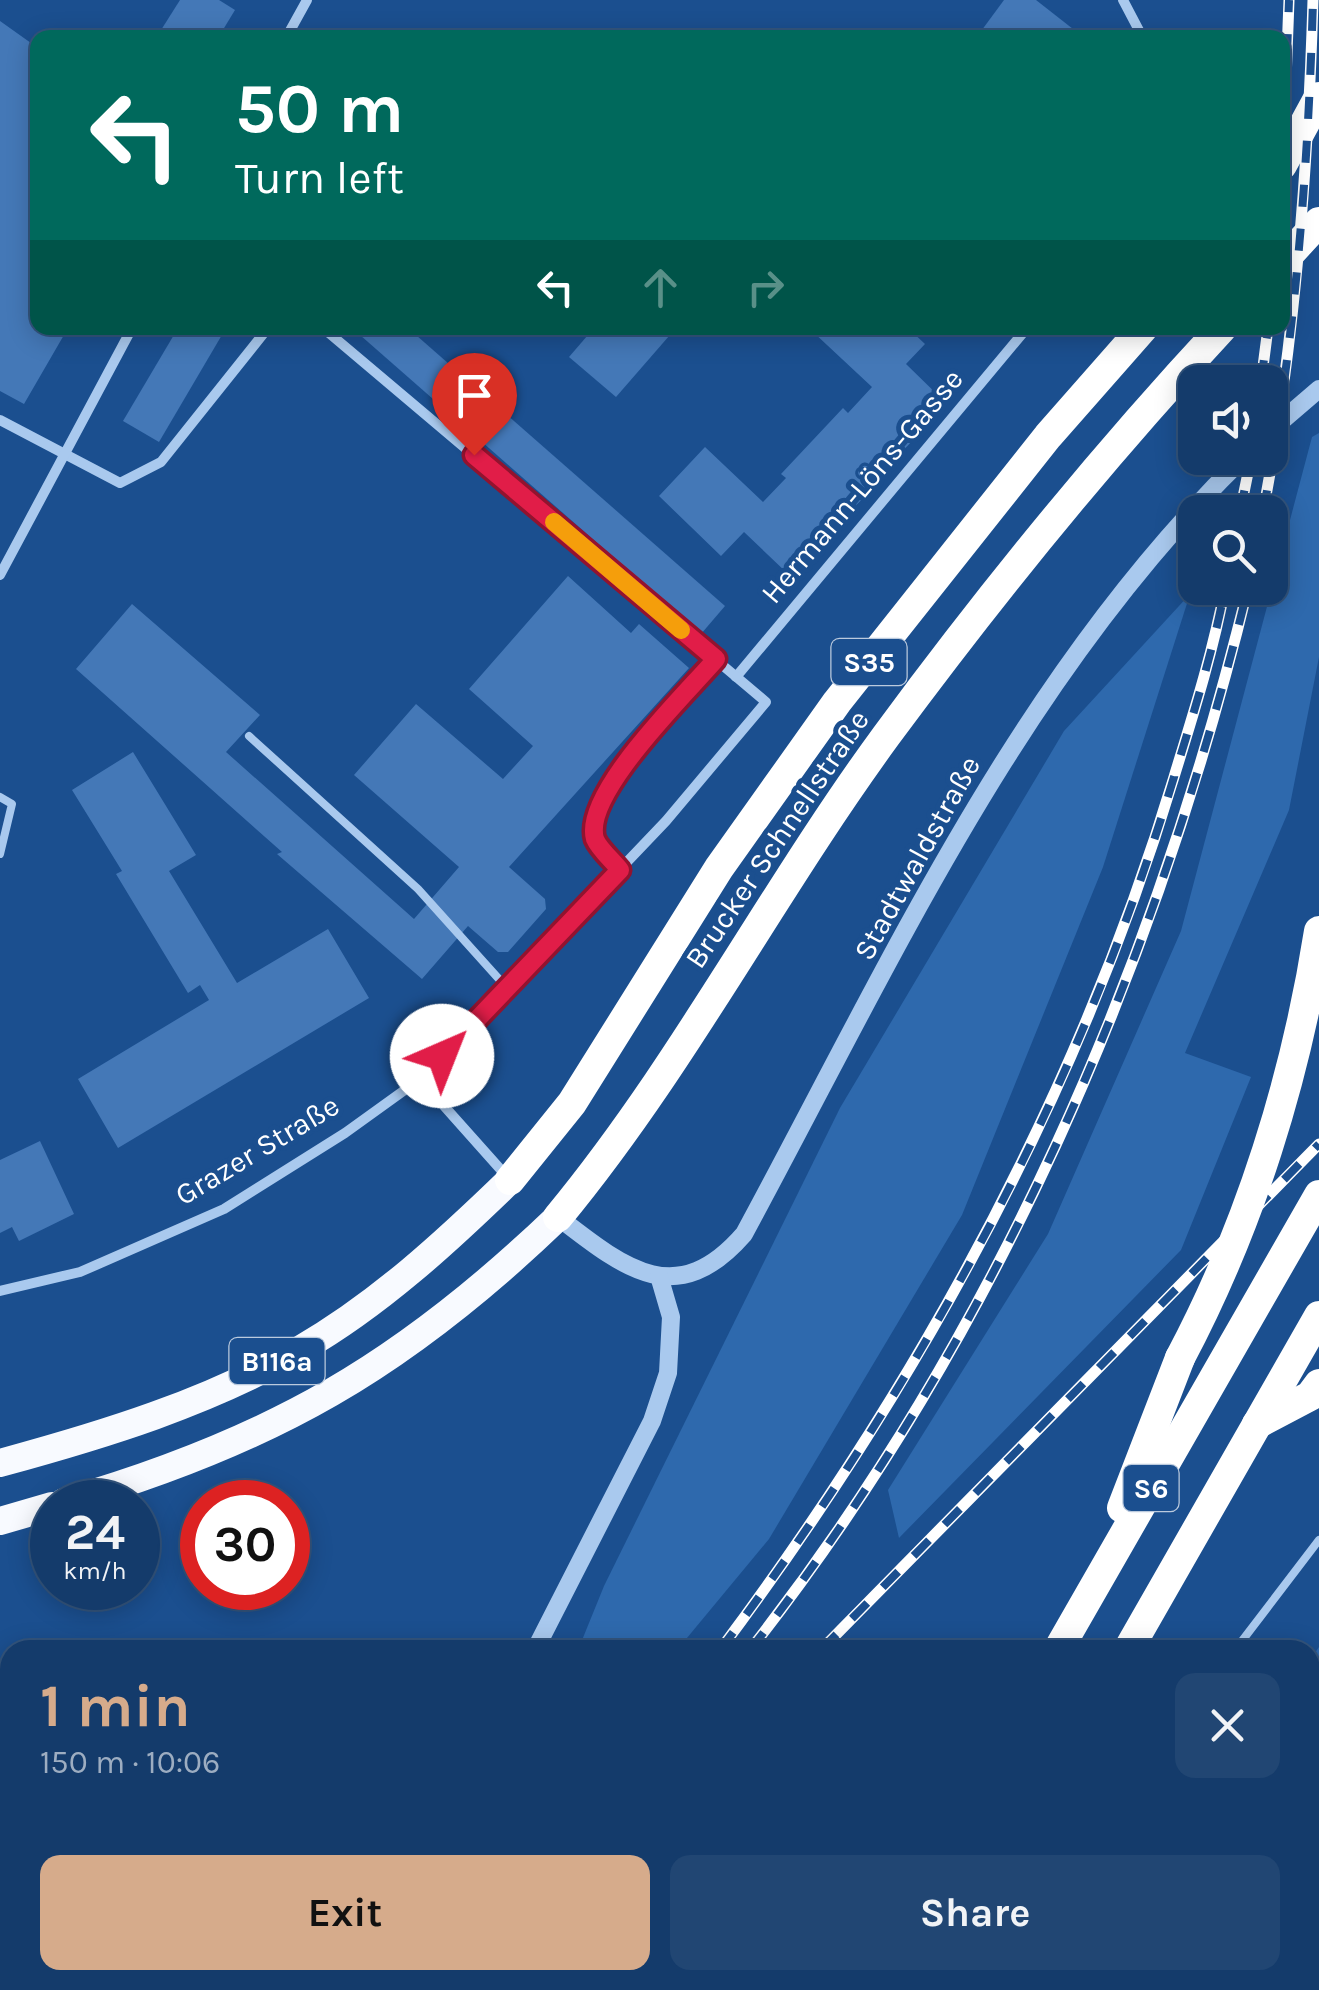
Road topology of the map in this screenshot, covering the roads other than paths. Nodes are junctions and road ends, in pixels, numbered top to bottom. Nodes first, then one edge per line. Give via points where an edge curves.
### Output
1 (1123, 0) edge
2 (302, 2) edge
3 (290, 30) edge
4 (1140, 30) edge
5 (1319, 97) edge
6 (1319, 130) edge
7 (1290, 151) edge
8 (1290, 158) edge
9 (1319, 222) edge
10 (1319, 249) edge
11 (1290, 253) edge
12 (1290, 271) edge
13 (128, 335) edge
14 (262, 335) edge
15 (332, 335) edge
16 (1021, 335) edge
17 (1137, 335) edge
18 (1215, 335) edge
19 (1319, 389) edge
20 (1288, 413) edge
21 (0, 420) edge
22 (64, 455) junction
23 (1227, 475) edge
24 (0, 576) edge
25 (716, 659) junction
26 (736, 676) junction
27 (249, 736) dead end
28 (0, 798) edge
29 (0, 854) edge
30 (620, 870) junction
31 (1319, 931) edge
32 (507, 988) junction
33 (420, 1079) junction
34 (510, 1180) junction
35 (1319, 1195) edge
36 (558, 1217) junction
37 (659, 1276) junction
38 (0, 1291) edge
39 (1319, 1316) edge
40 (1319, 1384) edge
41 (1256, 1424) junction
42 (0, 1463) edge
43 (141, 1480) edge
44 (30, 1514) edge
45 (3, 1523) edge
46 (1319, 1540) edge
47 (1085, 1604) junction
48 (541, 1640) edge
49 (1064, 1640) edge
50 (1134, 1640) edge
51 (1243, 1640) edge

1 - 4 street
2 - 3 street
5 - 7 highway
6 - 8 highway
9 - 11 highway
10 - 12 highway
13 - 22 street
14 - 22 street via 161,462 120,483
15 - 25 street
16 - 26 street, Hermann-Löns-Gasse
17 - 34 highway, Brucker Schnellstraße / S35 via 836,702 720,868 572,1104
18 - 36 highway, Brucker Schnellstraße via 1021,564 886,737 622,1140
19 - 20 street
21 - 22 street
22 - 24 street
23 - 37 street, Stadtwaldstraße via 1132,579 1024,722 744,1234 720,1262 694,1276
25 - 26 street
25 - 30 lane via 631,757 595,815 596,840
26 - 30 street, Grazer Straße via 766,702
27 - 32 lane via 418,889
28 - 29 lane via 12,804
30 - 32 street, Grazer Straße
31 - 47 highway, bridge via 1275,1124 1221,1280 1180,1358
32 - 33 street, Grazer Straße
33 - 34 street
33 - 38 street, Grazer Straße via 224,1208 80,1272
34 - 42 highway, B116a via 433,1255 303,1348 207,1396
35 - 47 highway, S6
36 - 37 street, Stadtwaldstraße via 608,1256
36 - 43 highway, B116a via 450,1314 306,1410
37 - 48 street via 672,1317 668,1373 652,1421
39 - 41 highway, S6
40 - 41 highway via 1310,1396
41 - 50 highway, S6
44 - 45 highway
46 - 51 lane
47 - 49 highway, S6

